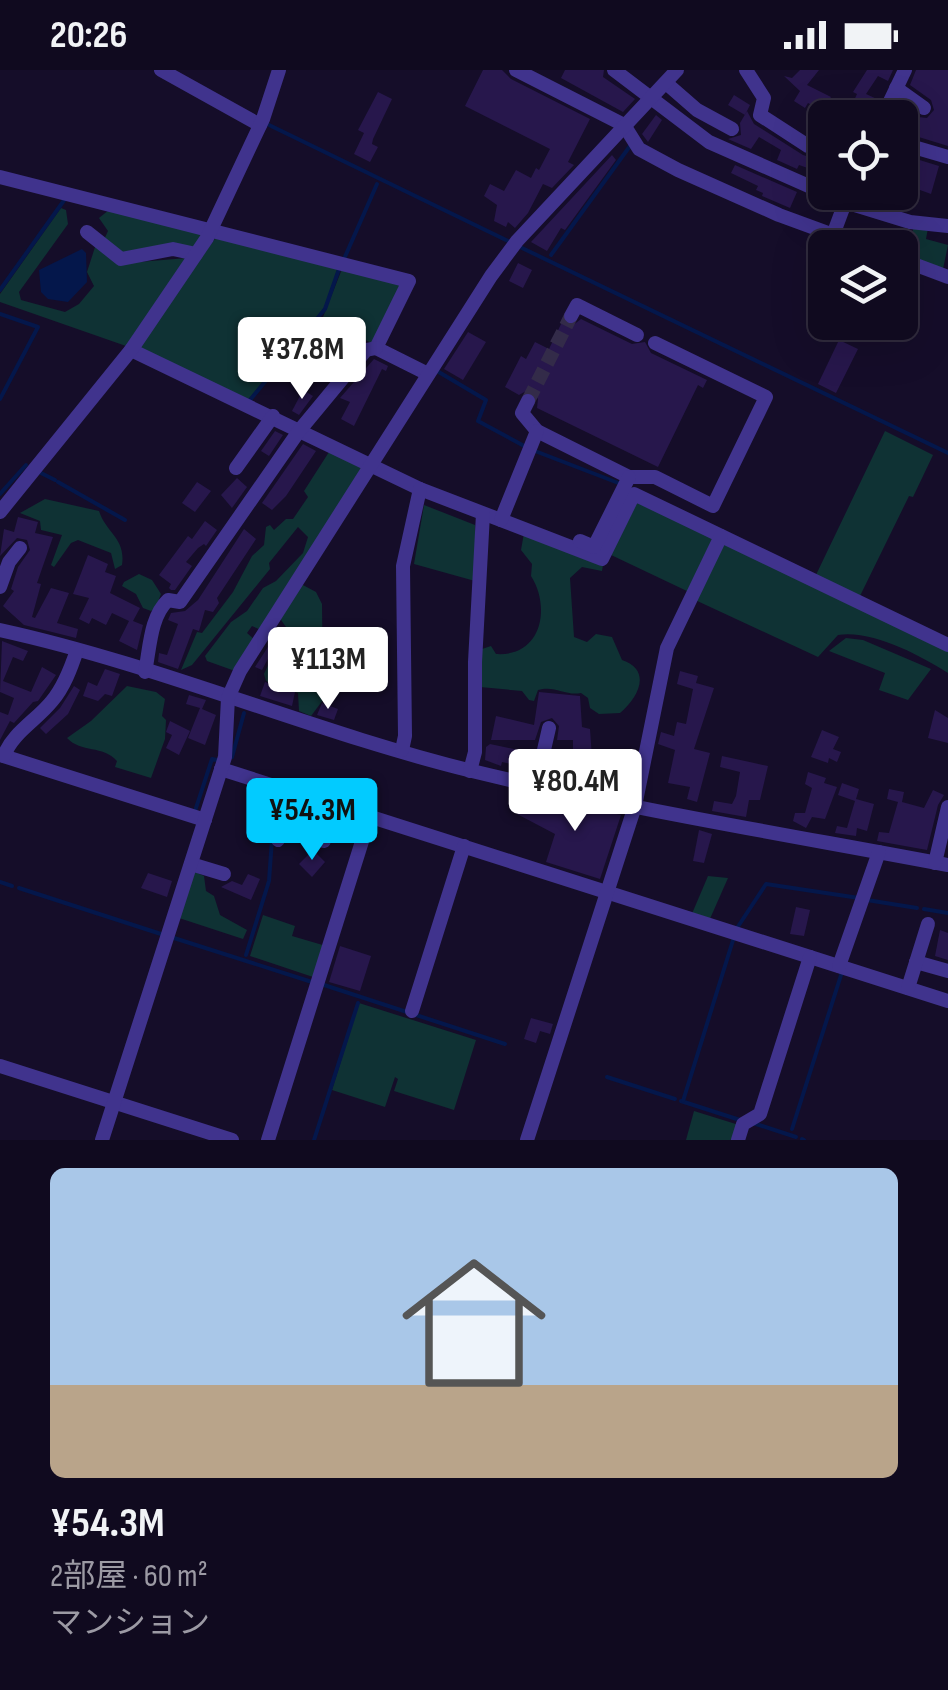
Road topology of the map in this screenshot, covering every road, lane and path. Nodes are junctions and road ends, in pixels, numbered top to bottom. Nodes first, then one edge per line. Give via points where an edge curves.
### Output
1 (161, 70) edge
2 (278, 70) edge
3 (516, 70) edge
4 (614, 70) edge
5 (676, 70) edge
6 (746, 70) edge
7 (906, 70) edge
8 (666, 83) junction
9 (896, 88) junction
10 (652, 98) junction
11 (890, 100) edge
12 (924, 108) dead end
13 (260, 125) junction
14 (624, 125) junction
15 (732, 130) dead end
16 (808, 146) edge
17 (918, 148) edge
18 (948, 157) edge
19 (0, 177) edge
20 (808, 181) edge
21 (880, 210) edge
22 (948, 226) edge
23 (210, 230) junction
24 (822, 230) edge
25 (87, 232) dead end
26 (196, 254) junction
27 (918, 265) edge
28 (948, 276) edge
29 (571, 316) dead end
30 (637, 334) dead end
31 (655, 343) dead end
32 (376, 348) junction
33 (131, 350) junction
34 (428, 374) junction
35 (528, 401) tunnel mouth
36 (273, 416) junction
37 (299, 431) junction
38 (537, 431) junction
39 (372, 465) junction
40 (236, 468) dead end
41 (629, 477) junction
42 (420, 489) junction
43 (0, 512) edge
44 (483, 514) junction
45 (503, 516) junction
46 (721, 536) junction
47 (20, 548) dead end
48 (4, 561) edge
49 (0, 586) edge
50 (0, 630) edge
51 (948, 646) edge
52 (77, 650) junction
53 (144, 672) junction
54 (228, 698) junction
55 (549, 728) dead end
56 (402, 750) junction
57 (2, 756) edge
58 (221, 769) junction
59 (470, 770) junction
60 (536, 785) junction
61 (294, 792) junction
62 (635, 806) junction
63 (948, 807) edge
64 (286, 816) junction
65 (370, 816) junction
66 (205, 820) junction
67 (278, 840) dead end
68 (324, 841) dead end
69 (464, 846) junction
70 (879, 852) junction
71 (191, 864) junction
72 (941, 864) edge
73 (224, 874) dead end
74 (608, 892) junction
75 (928, 924) dead end
76 (810, 957) junction
77 (916, 962) junction
78 (839, 966) junction
79 (948, 971) edge
80 (908, 988) junction
81 (948, 1001) edge
82 (412, 1010) dead end
83 (0, 1066) edge
84 (114, 1102) junction
85 (102, 1140) edge
86 (232, 1140) edge
87 (268, 1140) edge
88 (527, 1140) edge
89 (738, 1140) edge

1 - 13 street
2 - 13 street
3 - 14 street
4 - 10 street
5 - 8 street
6 - 16 street via 764,98 760,115
7 - 9 street
8 - 10 street
8 - 15 street
9 - 11 street
9 - 12 street
10 - 14 street
10 - 20 street via 709,142
13 - 23 street
14 - 24 street via 639,149 678,170
14 - 34 street via 517,241
17 - 18 street
19 - 23 street
21 - 22 street
23 - 26 street
23 - 32 street via 410,281
25 - 26 street via 122,260 174,249
26 - 33 street
27 - 28 street
29 - 30 street via 576,306
31 - 41 street via 766,397 712,506 655,477
32 - 34 street
32 - 37 street via 366,350
33 - 36 street
33 - 43 street
34 - 39 street
35 - 38 street via 522,413
36 - 37 street
36 - 40 street
37 - 39 street
37 - 53 street via 180,602 163,602
38 - 41 street
38 - 45 street
39 - 42 street
39 - 54 street
41 - 45 street via 594,547
42 - 44 street
42 - 56 street via 403,566
44 - 45 street
44 - 59 street
45 - 46 street via 602,560 634,494
46 - 51 street
46 - 62 street via 667,648
47 - 48 street
48 - 49 street
50 - 52 street
52 - 53 street
52 - 57 street via 54,700
53 - 54 street
54 - 56 street
54 - 58 street
55 - 60 street
56 - 59 street
57 - 66 street
58 - 61 street
58 - 66 street
59 - 60 street
60 - 62 street
61 - 64 street
61 - 65 street
62 - 70 street
62 - 74 street
63 - 72 street
64 - 67 street
64 - 68 street
65 - 69 street
65 - 87 street
66 - 71 street
69 - 74 street
69 - 82 street
70 - 72 street
70 - 78 street
71 - 73 street
71 - 84 street
74 - 76 street
74 - 88 street
75 - 77 street
76 - 78 street
76 - 89 street via 760,1114 743,1124
77 - 79 street
77 - 80 street
78 - 80 street
80 - 81 street
83 - 84 street
84 - 85 street
84 - 86 street

